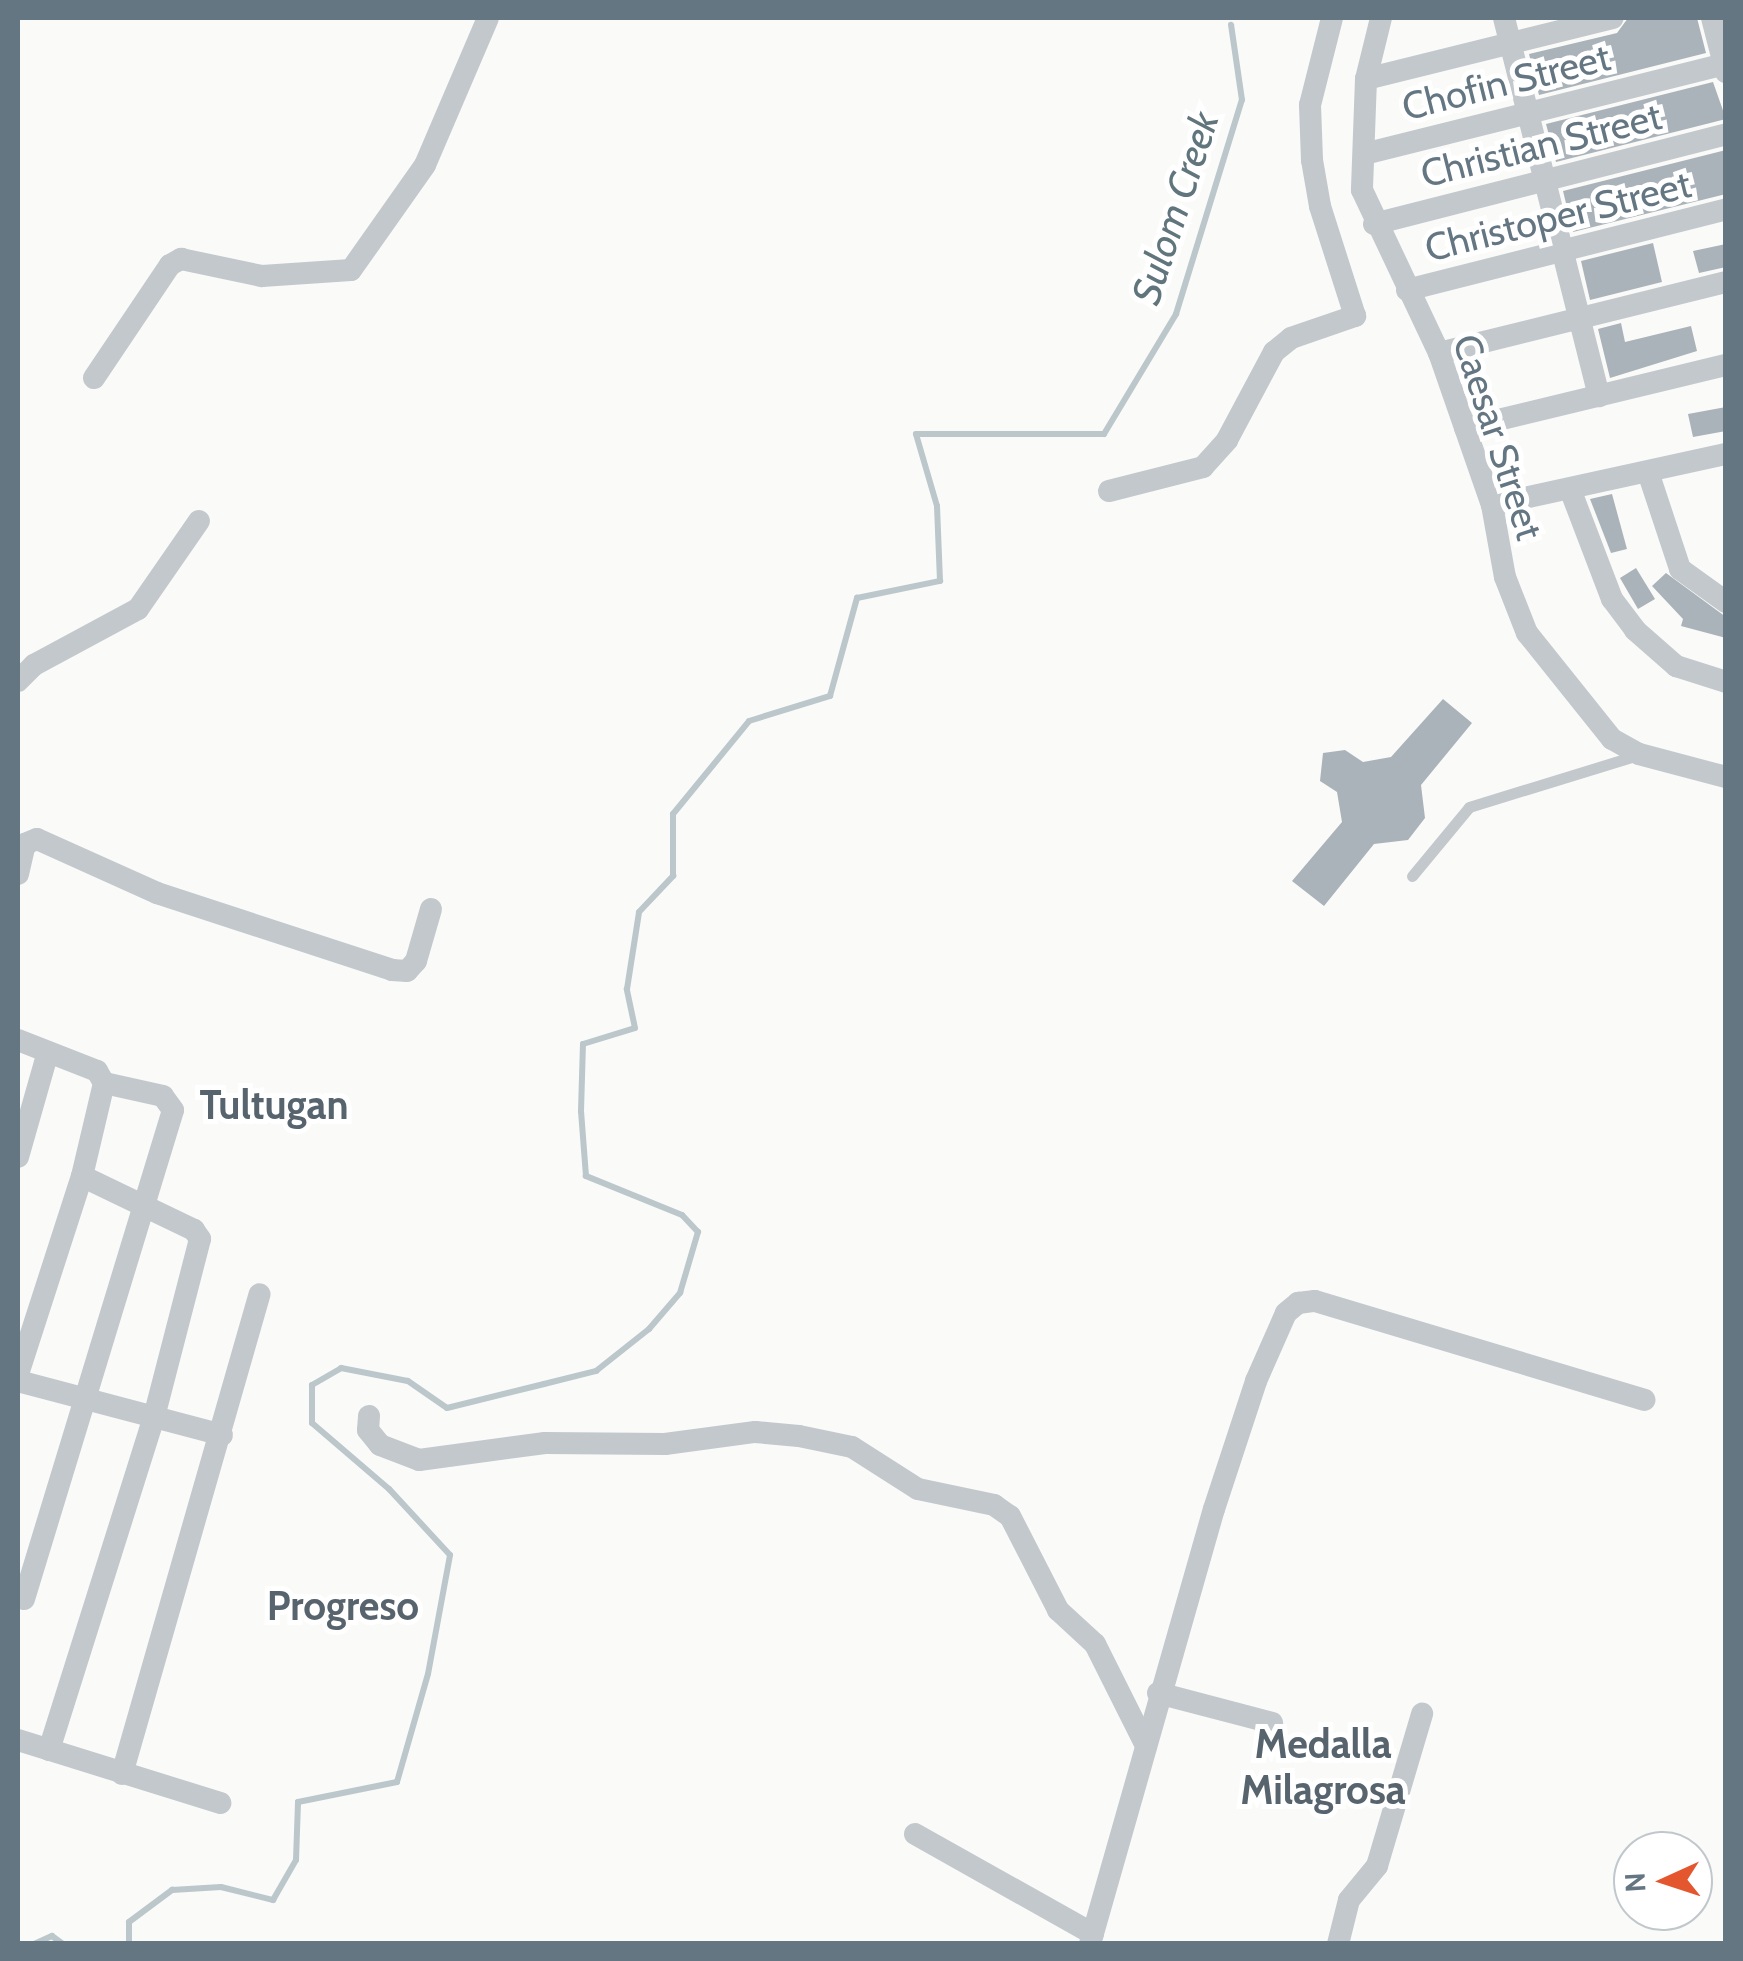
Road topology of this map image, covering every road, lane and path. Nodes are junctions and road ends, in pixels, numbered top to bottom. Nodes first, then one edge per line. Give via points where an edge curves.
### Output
1 (488, 18) edge
2 (1332, 18) edge
3 (1381, 18) edge
4 (1504, 18) edge
5 (1613, 18) edge
6 (1712, 18) edge
7 (1510, 43) junction
8 (1724, 68) edge
9 (1366, 79) junction
10 (1528, 112) junction
11 (1726, 134) edge
12 (1364, 154) junction
13 (1545, 181) junction
14 (1726, 209) edge
15 (1374, 224) junction
16 (1562, 250) junction
17 (1726, 282) edge
18 (1407, 290) junction
19 (1580, 319) junction
20 (1439, 352) junction
21 (1726, 365) edge
22 (94, 378) dead end
23 (1600, 396) junction
24 (1465, 428) junction
25 (1726, 454) edge
26 (1648, 472) junction
27 (1570, 489) junction
28 (1109, 490) dead end
29 (1492, 505) junction
30 (200, 522) dead end
31 (1726, 602) edge
32 (18, 681) edge
33 (1726, 682) edge
34 (1639, 754) junction
35 (1726, 777) edge
36 (24, 835) edge
37 (18, 874) edge
38 (1412, 876) dead end
39 (431, 909) dead end
40 (18, 1040) edge
41 (48, 1052) junction
42 (104, 1083) junction
43 (18, 1157) edge
44 (82, 1176) junction
45 (148, 1208) junction
46 (260, 1294) dead end
47 (18, 1377) edge
48 (84, 1398) junction
49 (1644, 1400) dead end
50 (370, 1416) dead end
51 (154, 1417) junction
52 (222, 1435) junction
53 (24, 1600) dead end
54 (1158, 1693) junction
55 (1422, 1714) dead end
56 (1272, 1723) dead end
57 (18, 1740) edge
58 (1146, 1746) junction
59 (49, 1750) junction
60 (122, 1774) junction
61 (220, 1803) dead end
62 (915, 1834) dead end
63 (1091, 1939) edge
64 (1338, 1944) edge

1 - 22 street via 424,165 351,270 262,276 181,259 170,265
2 - 28 street via 1310,105 1312,160 1355,316 1292,338 1274,352 1227,440 1203,468
3 - 9 street, Caesar Street
4 - 7 street
5 - 7 street
6 - 8 street
7 - 9 street
7 - 10 street
8 - 10 street, Chofin Street
9 - 12 street, Caesar Street
10 - 12 street, Chofin Street
10 - 13 street
11 - 13 street, Christian Street
12 - 15 street, Caesar Street via 1362,190
13 - 15 street, Christian Street
13 - 16 street
14 - 16 street, Christoper Street
15 - 18 street, Caesar Street
16 - 18 street, Christoper Street
16 - 19 street
17 - 19 street
18 - 20 street, Caesar Street
19 - 20 street
19 - 23 street
20 - 24 street, Caesar Street
21 - 23 street
23 - 24 street
24 - 29 street, Caesar Street
25 - 26 street
26 - 27 street
26 - 31 street via 1680,568
27 - 29 street
27 - 33 street via 1612,600 1635,630 1676,666
29 - 34 street, Caesar Street via 1505,577 1526,633 1612,738
30 - 32 street via 138,610 34,665
34 - 35 street, Caesar Street
34 - 38 lane via 1469,807
36 - 37 street
36 - 39 street via 157,892 392,970 407,970 416,961
40 - 41 street
41 - 42 street via 97,1071
41 - 43 street
42 - 44 street
42 - 45 street via 171,1101
44 - 45 street
44 - 47 street
45 - 48 street
45 - 51 street via 194,1230 200,1240
46 - 52 street
47 - 48 street
48 - 51 street
48 - 53 street
49 - 54 street via 1316,1301 1298,1302 1286,1313 1256,1381
50 - 58 street via 368,1430 380,1444 419,1460 544,1443 664,1444 756,1432 798,1436 852,1447 918,1489 994,1505 1010,1516 1058,1610 1095,1644
51 - 52 street
51 - 59 street
52 - 60 street
54 - 56 street
54 - 58 street
55 - 64 street via 1377,1866 1349,1900
57 - 59 street
58 - 63 street
59 - 60 street
60 - 61 street
62 - 63 street

